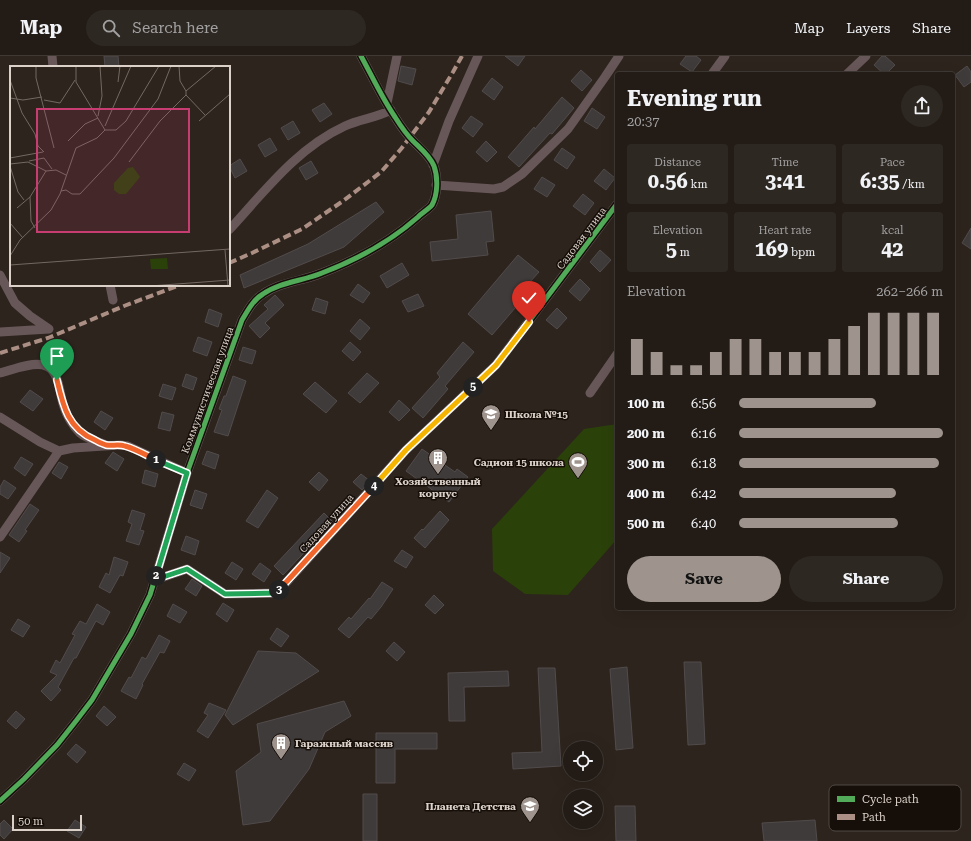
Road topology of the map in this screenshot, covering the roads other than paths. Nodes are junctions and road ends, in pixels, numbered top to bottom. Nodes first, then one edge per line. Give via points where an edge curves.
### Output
1 (52, 56) edge
2 (361, 56) edge
3 (397, 56) edge
4 (478, 56) edge
5 (619, 56) edge
6 (725, 56) edge
7 (866, 56) edge
8 (53, 66) edge
9 (713, 72) edge
10 (850, 72) edge
11 (389, 107) junction
12 (434, 165) junction
13 (436, 185) junction
14 (615, 207) edge
15 (230, 229) edge
16 (0, 275) edge
17 (110, 286) edge
18 (113, 300) dead end
19 (0, 332) edge
20 (615, 357) edge
21 (0, 373) edge
22 (590, 394) dead end
23 (0, 417) edge
24 (107, 445) junction
25 (58, 451) junction
26 (187, 473) junction
27 (0, 537) edge
28 (154, 580) junction
29 (0, 801) edge

1 - 8 street
2 - 11 street
3 - 11 street
4 - 12 street via 449,120
5 - 13 street via 568,129 510,184 494,189
6 - 9 street
7 - 10 street
11 - 12 street via 412,140
11 - 15 street via 381,116 344,126 311,146 289,165
12 - 13 street, Коммунистическая улица
13 - 26 street, Коммунистическая улица via 431,206 385,242 322,274 272,288 251,305 242,320
14 - 28 street, Садовая улица via 496,365 406,450 276,593 225,594 187,569
16 - 19 street via 15,303 49,329
17 - 18 street
20 - 22 street
21 - 24 street via 36,364 49,368 55,374 63,405 75,427 87,437
23 - 25 street
24 - 25 street
24 - 26 street via 128,446
25 - 27 street
26 - 28 street, Коммунистическая улица
28 - 29 street, Коммунистическая улица via 150,595 131,634 92,700 57,745

